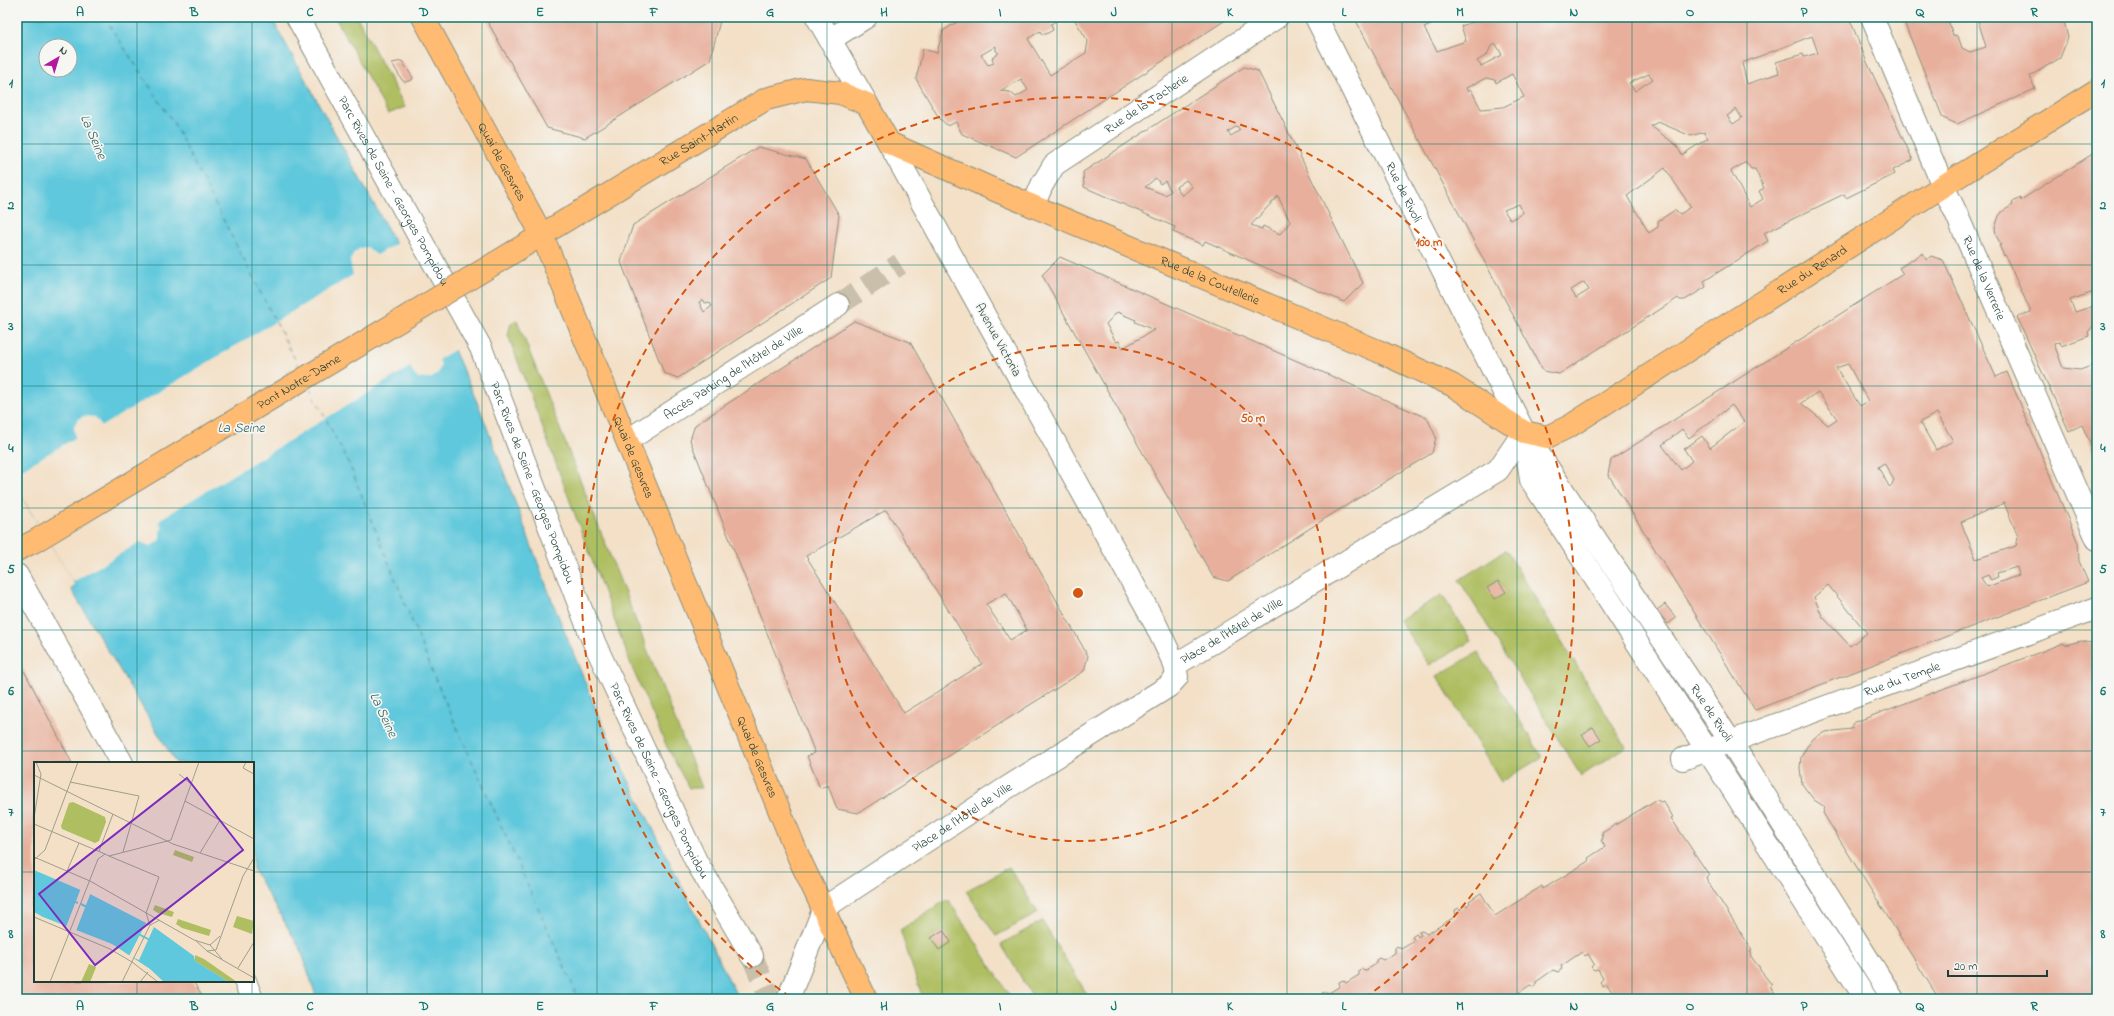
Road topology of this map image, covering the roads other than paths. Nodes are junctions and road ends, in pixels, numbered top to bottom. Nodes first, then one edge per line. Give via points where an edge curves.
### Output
1 (297, 17) edge
2 (423, 17) edge
3 (817, 17) edge
4 (866, 17) edge
5 (1277, 17) edge
6 (1316, 17) edge
7 (1872, 17) edge
8 (831, 39) junction
9 (2097, 90) edge
10 (867, 104) junction
11 (889, 143) junction
12 (1943, 186) junction
13 (1033, 206) junction
14 (542, 235) junction
15 (838, 305) tunnel mouth
16 (1524, 432) junction
17 (628, 440) junction
18 (2097, 539) edge
19 (26, 546) edge
20 (17, 575) edge
21 (2097, 608) edge
22 (1174, 665) junction
23 (1731, 742) junction
24 (1708, 750) junction
25 (1683, 759) dead end
26 (121, 762) edge
27 (824, 908) junction
28 (752, 956) tunnel mouth
29 (245, 982) edge
30 (789, 996) edge
31 (252, 999) edge
32 (866, 999) edge
33 (1866, 999) edge
34 (1893, 999) edge

1 - 28 street, Parc Rives de Seine - Georges Pompidou via 481,348 592,638 696,861
2 - 14 main road, Quai de Gesvres
3 - 8 street, Avenue Victoria
4 - 8 street
5 - 13 street, Rue de la Tacherie via 1054,165 1042,184
6 - 16 street, Rue de Rivoli
7 - 12 street, Rue de la Verrerie
8 - 10 street, Avenue Victoria
9 - 12 main road, Rue du Renard
10 - 11 main road, Avenue Victoria
10 - 14 main road, Rue Saint-Martin via 840,94 806,89 766,99
11 - 13 main road, Rue de la Coutellerie
11 - 22 street, Avenue Victoria via 1156,625
12 - 16 main road, Rue du Renard via 1570,426 1547,437
12 - 18 street, Rue de la Verrerie
13 - 16 main road, Rue de la Coutellerie via 1378,351 1452,385
14 - 17 main road, Quai de Gesvres
14 - 19 main road, Pont Notre-Dame, bridge
15 - 17 street, Accès Parking de l'Hôtel de Ville
16 - 22 street, Place de l'Hôtel de Ville via 1498,470
16 - 23 street, Rue de Rivoli
16 - 24 street, Rue de Rivoli via 1531,480
17 - 27 main road, Quai de Gesvres via 799,858
20 - 26 street
21 - 23 street, Rue du Temple
22 - 27 street, Place de l'Hôtel de Ville via 1177,677 1169,686 1011,785
23 - 24 street, Rue du Temple
23 - 34 street, Rue de Rivoli
24 - 25 street, Rue du Temple
24 - 33 street, Rue de Rivoli
27 - 30 street
27 - 32 main road, Quai de Gesvres
29 - 31 street

